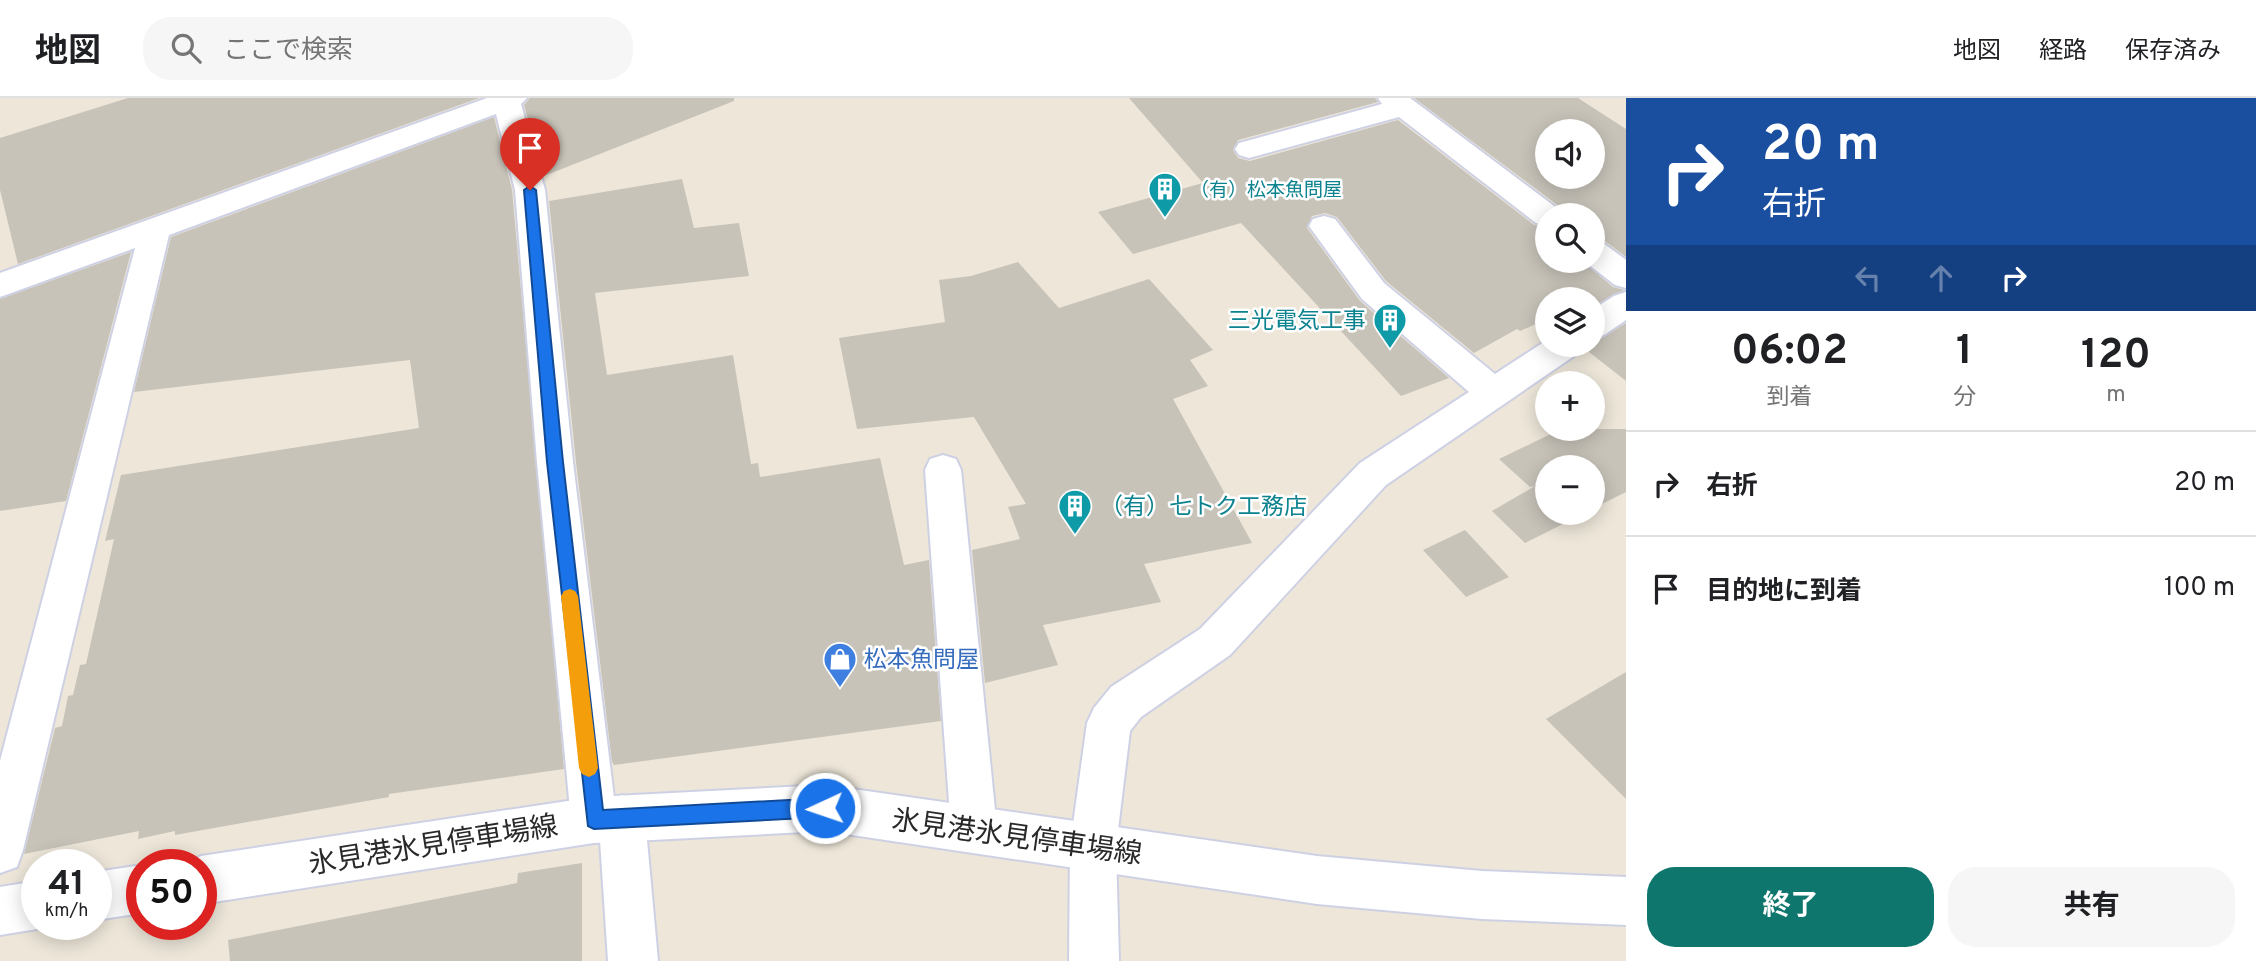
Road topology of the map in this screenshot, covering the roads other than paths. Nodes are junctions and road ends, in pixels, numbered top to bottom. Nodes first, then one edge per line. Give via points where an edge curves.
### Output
1 (509, 99) edge
2 (1398, 102) edge
3 (1249, 149) dead end
4 (1535, 207) edge
5 (1324, 226) dead end
6 (155, 228) junction
7 (1605, 261) edge
8 (1626, 277) edge
9 (0, 285) edge
10 (1626, 304) edge
11 (1605, 318) edge
12 (1547, 357) edge
13 (1494, 393) junction
14 (943, 470) dead end
15 (608, 819) junction
16 (974, 830) junction
17 (1093, 846) junction
18 (0, 850) edge
19 (217, 878) edge
20 (1626, 901) edge
21 (21, 908) edge
22 (0, 911) edge
23 (633, 961) edge
24 (1094, 961) edge

1 - 6 street
1 - 15 street via 530,190 555,462
2 - 3 street
2 - 4 street
5 - 13 street via 1373,291
6 - 9 street
6 - 18 street
7 - 8 street
10 - 11 street
12 - 13 street
13 - 17 street via 1373,474 1215,642 1126,702 1108,723
14 - 16 street
15 - 16 street, 氷見港氷見停車場線 via 825,808
15 - 19 street, 氷見港氷見停車場線
15 - 23 street
16 - 17 street, 氷見港氷見停車場線
17 - 20 street, 氷見港氷見停車場線 via 1317,880 1482,895
17 - 24 street
21 - 22 street

